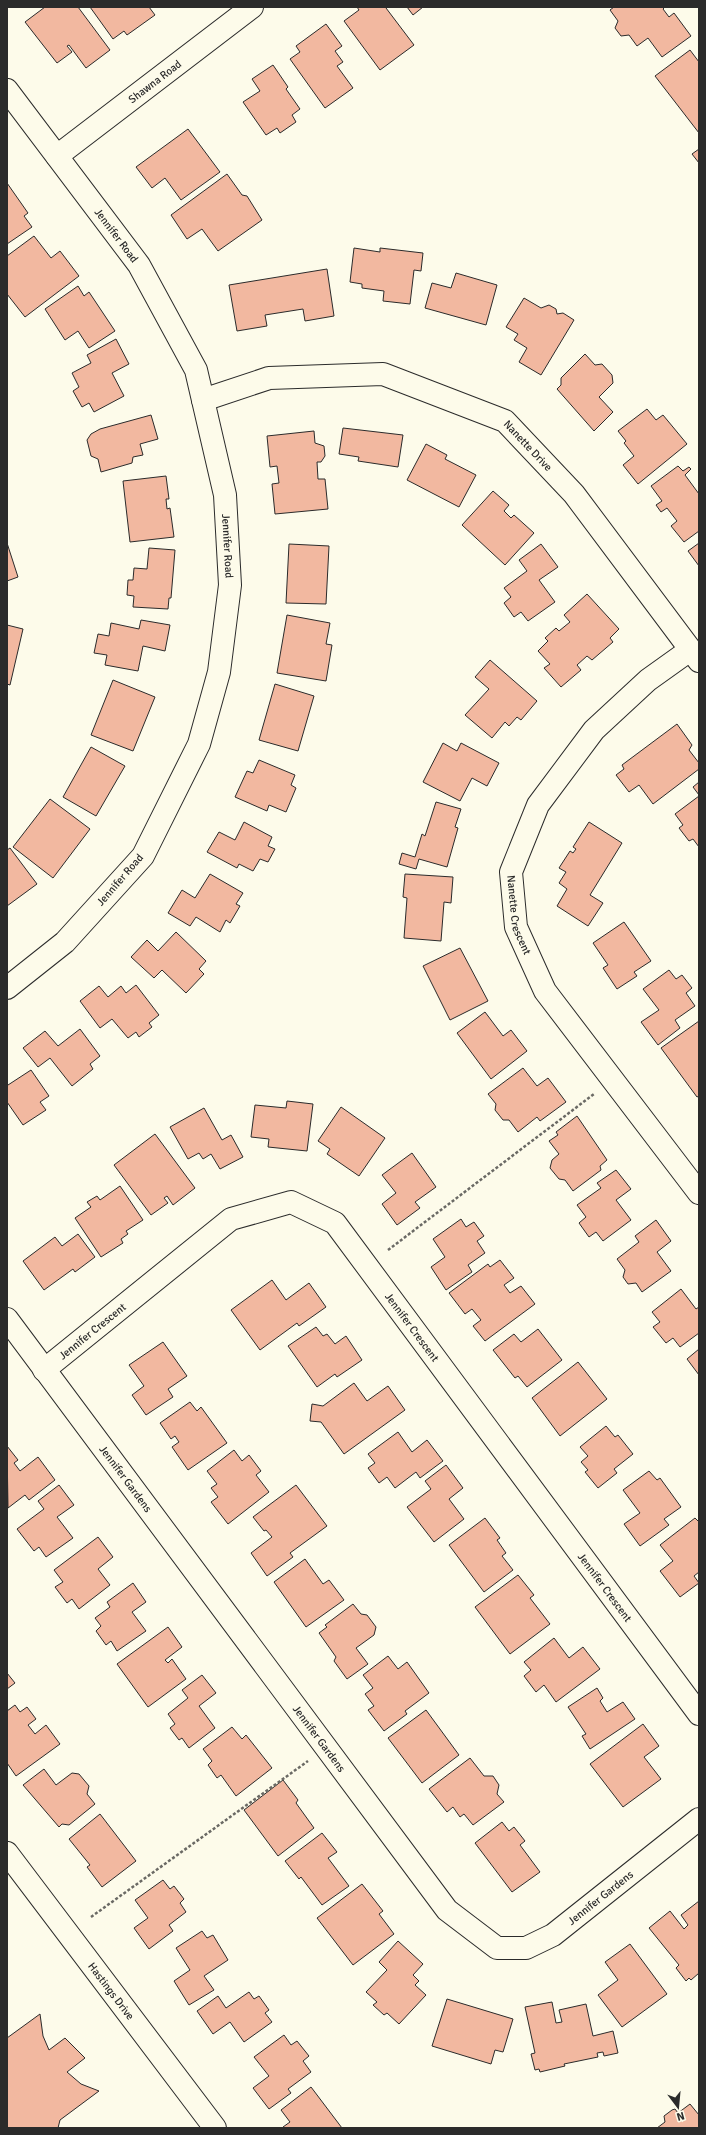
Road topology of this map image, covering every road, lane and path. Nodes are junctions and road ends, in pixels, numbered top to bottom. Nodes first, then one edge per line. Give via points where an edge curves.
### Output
1 (252, 7) edge
2 (7, 90) edge
3 (57, 156) junction
4 (203, 400) junction
5 (695, 655) edge
6 (7, 988) edge
7 (596, 1092) dead end
8 (699, 1193) edge
9 (388, 1250) dead end
10 (7, 1320) edge
11 (44, 1370) junction
12 (699, 1714) edge
13 (327, 1748) junction
14 (699, 1818) edge
15 (7, 1854) edge
16 (91, 1917) dead end
17 (215, 2128) edge

1 - 3 street, Shawna Road
2 - 3 street, Jennifer Road
3 - 4 street, Jennifer Road via 139,265 196,370
4 - 5 street, Nanette Drive via 269,378 384,374 505,421 574,494
4 - 6 street, Jennifer Road via 225,495 230,585 219,672 199,744 143,856 65,942
5 - 8 street, Nanette Crescent via 648,680 594,730 538,805 511,872 516,927 545,991
7 - 9 path
10 - 11 street, Jennifer Gardens
11 - 12 street, Jennifer Crescent via 231,1219 291,1202 336,1223
11 - 13 street, Jennifer Gardens
13 - 14 street, Jennifer Gardens via 448,1910 497,1948 526,1948 553,1935
13 - 16 path
15 - 17 street, Hastings Drive

